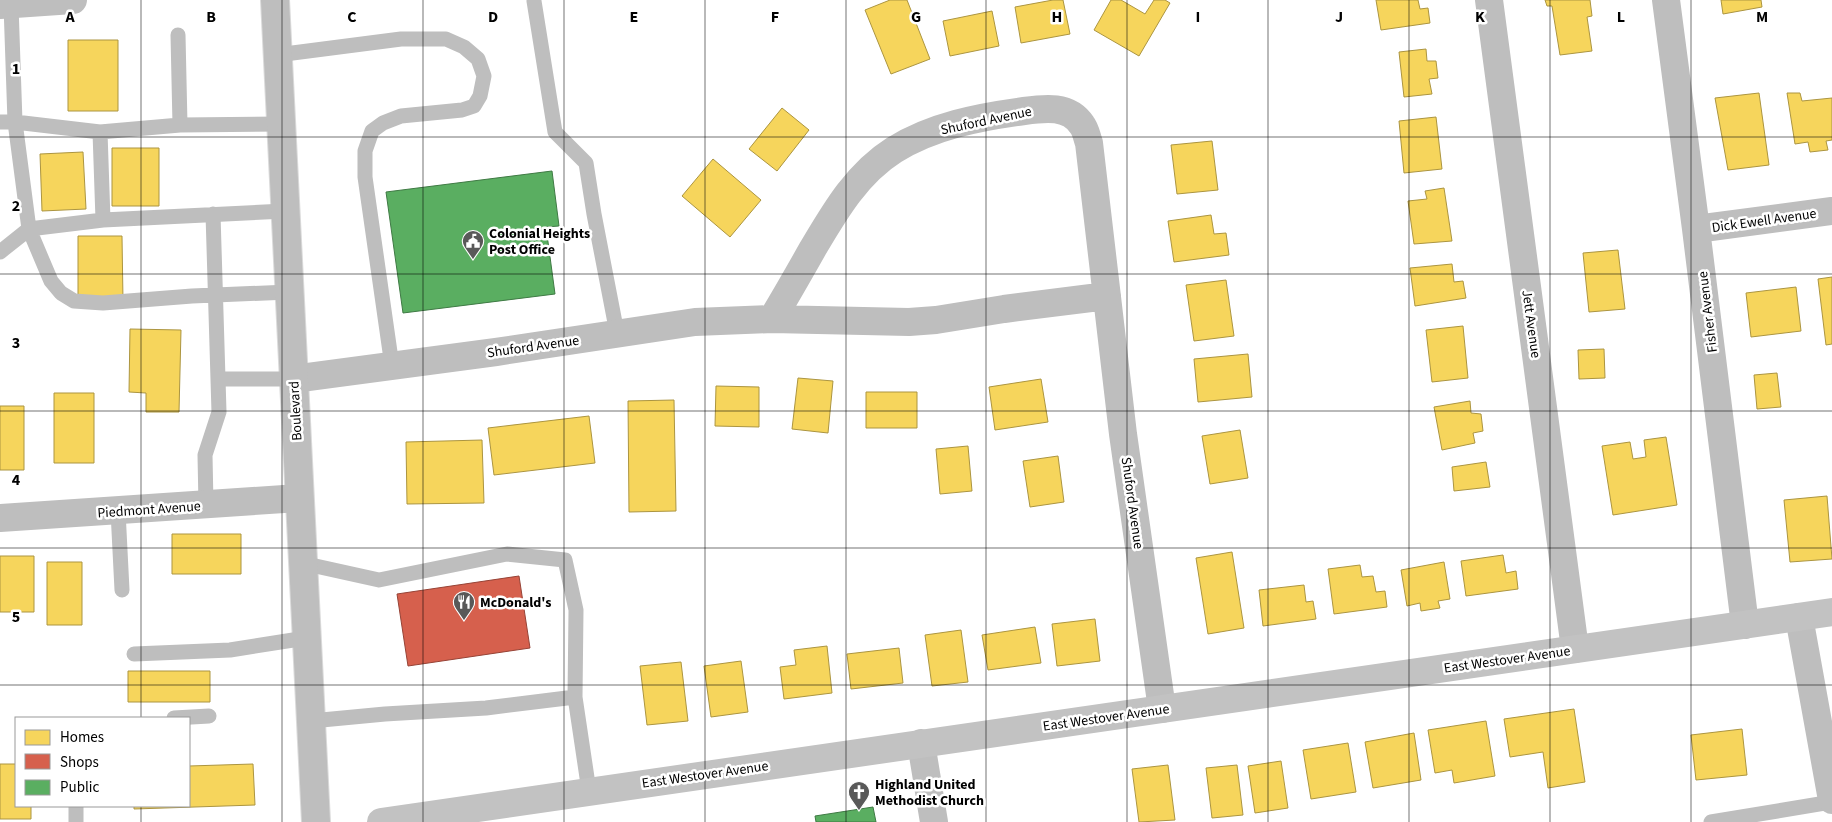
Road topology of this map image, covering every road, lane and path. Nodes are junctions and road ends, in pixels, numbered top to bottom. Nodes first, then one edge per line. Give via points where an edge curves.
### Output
1 (73, 0) edge
2 (275, 0) edge
3 (1489, 0) edge
4 (1666, 0) edge
5 (534, 1) edge
6 (5, 5) edge
7 (178, 35) dead end
8 (277, 55) junction
9 (8, 122) edge
10 (281, 124) junction
11 (180, 125) junction
12 (100, 132) junction
13 (1832, 211) edge
14 (285, 212) junction
15 (213, 214) junction
16 (102, 220) junction
17 (29, 229) junction
18 (1696, 229) junction
19 (0, 252) edge
20 (289, 292) junction
21 (216, 295) junction
22 (1106, 296) junction
23 (772, 319) junction
24 (617, 334) junction
25 (392, 366) junction
26 (218, 379) junction
27 (293, 379) junction
28 (299, 498) junction
29 (206, 505) junction
30 (118, 511) junction
31 (0, 518) edge
32 (302, 563) junction
33 (122, 590) dead end
34 (1832, 612) edge
35 (1799, 617) junction
36 (1745, 624) junction
37 (306, 638) junction
38 (1575, 649) junction
39 (134, 654) dead end
40 (575, 697) junction
41 (1162, 709) junction
42 (209, 716) dead end
43 (190, 717) edge
44 (311, 721) junction
45 (922, 743) junction
46 (589, 791) junction
47 (1832, 801) edge
48 (76, 807) edge
49 (76, 822) edge
50 (316, 822) edge
51 (381, 822) edge
52 (934, 822) edge
53 (1711, 822) edge

1 - 6 street
2 - 8 street, Boulevard
3 - 38 street, Jett Avenue
4 - 18 street, Fisher Avenue
5 - 24 lane via 555,132 586,162
6 - 9 lane
7 - 11 lane
8 - 10 street, Boulevard
8 - 25 lane via 401,39 446,39 464,46 478,59 481,67 484,76 480,96 474,106 401,116 383,123 372,131 366,151 365,177
9 - 12 lane
9 - 17 lane
10 - 11 lane
10 - 14 street, Boulevard
11 - 12 lane
12 - 16 lane
13 - 18 street, Dick Ewell Avenue
14 - 15 lane
14 - 20 street, Boulevard
15 - 16 lane
15 - 21 lane
16 - 17 lane
17 - 19 lane
17 - 21 lane via 51,281 74,301 102,303
18 - 36 street, Fisher Avenue
20 - 21 lane
20 - 27 street, Boulevard
21 - 26 lane
22 - 23 street, Shuford Avenue via 908,322
22 - 23 street, Shuford Avenue via 1089,143 1083,126 1070,113 1049,107 959,123 921,136 893,151 867,173 839,204
22 - 41 street, Shuford Avenue
23 - 24 street, Shuford Avenue via 695,322
24 - 25 street, Shuford Avenue
25 - 27 street, Shuford Avenue
26 - 27 lane
26 - 29 lane via 219,412 205,454
27 - 28 street, Boulevard
28 - 29 street, Piedmont Avenue
28 - 32 street, Boulevard
29 - 30 street, Piedmont Avenue
30 - 31 street, Piedmont Avenue
30 - 33 lane
32 - 37 street, Boulevard
32 - 40 lane via 379,580 507,554 565,560 576,610
34 - 35 main road, East Westover Avenue
35 - 36 main road, East Westover Avenue
35 - 47 street
36 - 38 main road, East Westover Avenue
37 - 39 lane via 230,650
37 - 44 street, Boulevard
38 - 41 main road, East Westover Avenue
40 - 44 lane via 486,708
40 - 46 lane
41 - 45 main road, East Westover Avenue
42 - 43 lane
44 - 50 street, Boulevard
45 - 46 main road, East Westover Avenue
45 - 52 street
46 - 51 main road, East Westover Avenue
47 - 53 lane
48 - 49 lane

